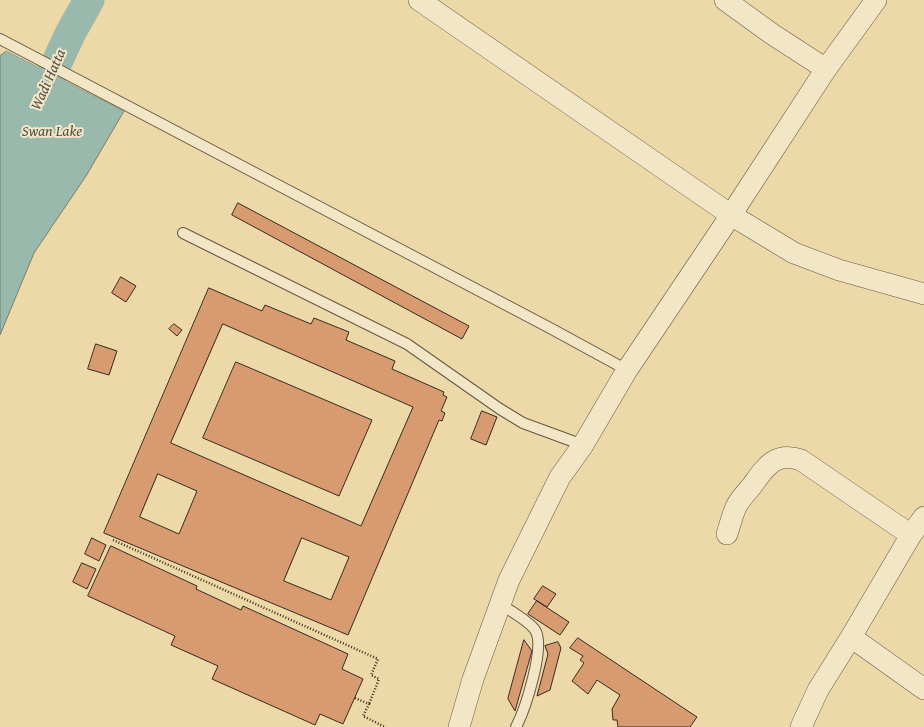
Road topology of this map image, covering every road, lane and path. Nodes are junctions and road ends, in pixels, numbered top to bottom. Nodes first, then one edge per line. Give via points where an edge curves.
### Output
1 (419, 0) edge
2 (725, 0) edge
3 (876, 0) edge
4 (1, 40) edge
5 (826, 69) junction
6 (731, 215) junction
7 (183, 234) dead end
8 (924, 294) edge
9 (628, 370) junction
10 (583, 445) junction
11 (924, 517) edge
12 (727, 534) dead end
13 (911, 535) junction
14 (113, 540) dead end
15 (500, 604) junction
16 (851, 637) junction
17 (924, 689) edge
18 (355, 698) dead end
19 (369, 704) junction
20 (385, 727) edge
21 (459, 727) edge
22 (516, 727) edge
23 (801, 727) edge

1 - 6 street
2 - 5 street
3 - 5 street
4 - 9 lane
5 - 6 street
6 - 8 street via 794,254 839,270
6 - 9 street
7 - 10 lane via 407,344 523,423
9 - 10 street
10 - 15 street via 560,477 509,580
11 - 13 street
12 - 13 street via 737,506 768,465 775,460 792,457
13 - 16 street
14 - 19 path via 378,659 371,674 379,679
15 - 21 street via 473,678
15 - 22 lane via 535,630 538,640 531,685
16 - 17 street
16 - 23 street via 818,690
18 - 19 path
19 - 20 path via 363,716

